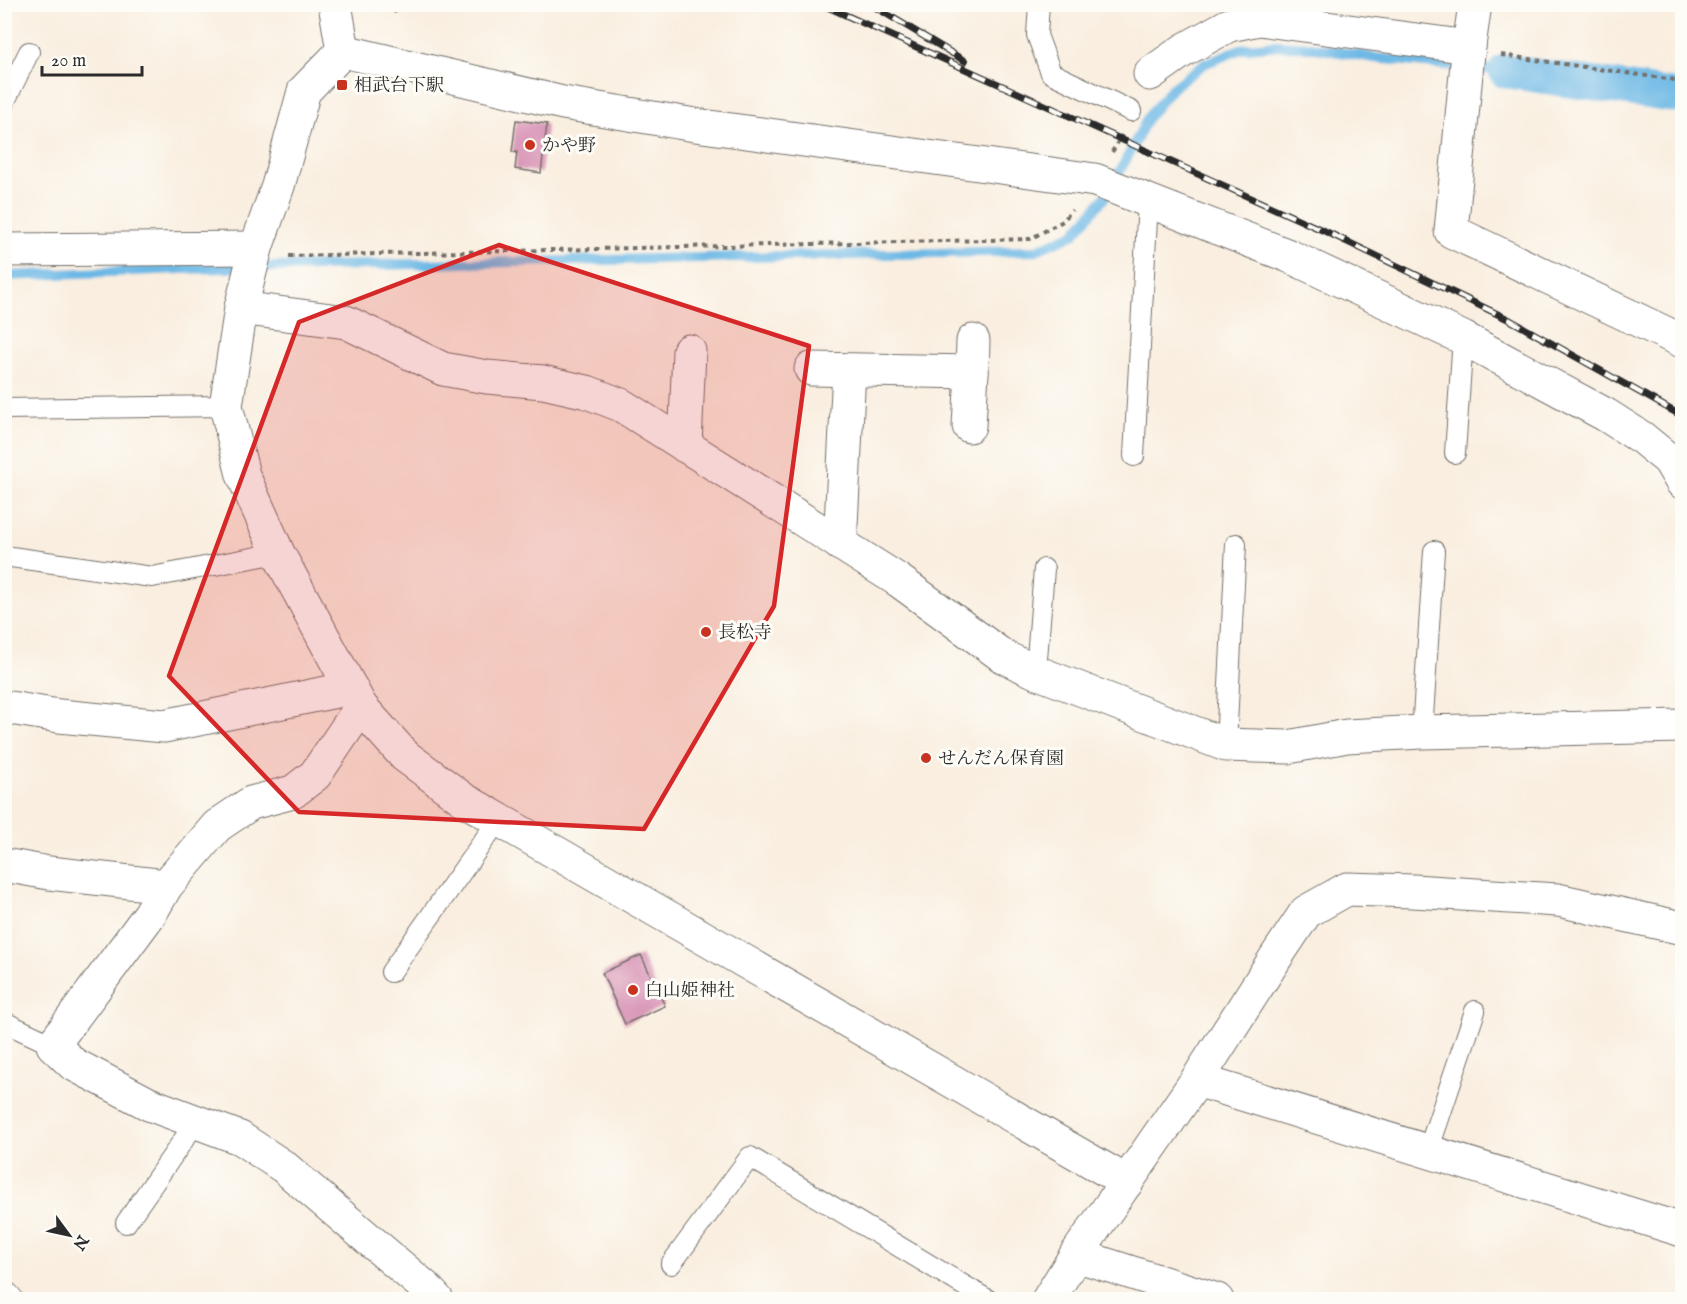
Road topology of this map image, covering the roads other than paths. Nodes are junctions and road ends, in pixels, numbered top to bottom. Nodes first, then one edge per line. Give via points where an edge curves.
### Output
1 (335, 4) edge
2 (1039, 4) edge
3 (1475, 4) edge
4 (1469, 50) junction
5 (344, 51) junction
6 (29, 52) dead end
7 (1150, 74) dead end
8 (4, 103) edge
9 (1131, 111) dead end
10 (1142, 198) junction
11 (4, 249) edge
12 (250, 275) junction
13 (1463, 338) junction
14 (1683, 341) edge
15 (689, 351) dead end
16 (811, 369) dead end
17 (849, 371) junction
18 (226, 406) junction
19 (4, 409) edge
20 (969, 426) dead end
21 (685, 446) junction
22 (1455, 453) dead end
23 (1134, 456) dead end
24 (1683, 482) edge
25 (840, 544) junction
26 (1236, 544) dead end
27 (1434, 550) dead end
28 (278, 553) junction
29 (4, 556) edge
30 (1044, 569) dead end
31 (1036, 672) junction
32 (356, 698) junction
33 (4, 706) edge
34 (1683, 726) edge
35 (1422, 732) junction
36 (1226, 745) junction
37 (499, 819) junction
38 (4, 865) edge
39 (166, 886) junction
40 (1683, 928) edge
41 (391, 972) dead end
42 (1475, 1011) dead end
43 (4, 1022) edge
44 (53, 1045) junction
45 (1197, 1080) junction
46 (196, 1122) junction
47 (1428, 1151) junction
48 (1127, 1182) junction
49 (126, 1223) dead end
50 (1683, 1230) edge
51 (1076, 1255) junction
52 (671, 1264) dead end
53 (437, 1299) edge
54 (988, 1299) edge
55 (1048, 1299) edge
56 (1217, 1299) edge

1 - 5 street
2 - 9 lane via 1036,35 1051,73
3 - 4 street
4 - 7 street via 1259,19 1229,25
4 - 14 street via 1451,231
5 - 10 street via 563,103 1097,181
5 - 12 street via 304,91
6 - 8 lane
10 - 13 street via 1289,256
10 - 23 lane
11 - 12 street
12 - 18 street
12 - 21 street via 443,369 587,392 621,405
13 - 22 lane
13 - 24 street via 1642,438 1669,460
15 - 21 street
16 - 17 street
17 - 20 street via 972,356
17 - 25 street
18 - 19 lane
18 - 28 street via 243,475
21 - 25 street
25 - 31 street via 898,580 1004,657
26 - 36 lane
27 - 35 lane
28 - 29 lane via 152,577
28 - 32 street
30 - 31 lane
31 - 36 street
32 - 33 street via 164,726 59,716
32 - 37 street via 405,756 462,799
32 - 39 street via 315,775 293,792 251,803 217,826
34 - 35 street
35 - 36 street via 1347,736 1288,747
37 - 41 lane
37 - 48 street
38 - 39 street
39 - 44 street via 150,914
40 - 45 street via 1558,900 1347,889 1306,912
42 - 47 lane
43 - 44 lane
44 - 46 street via 73,1064 149,1104
45 - 47 street
45 - 48 street
46 - 49 lane
46 - 53 street via 240,1138 284,1167
47 - 50 street
48 - 51 street
51 - 55 street
51 - 56 street
52 - 54 lane via 750,1157

